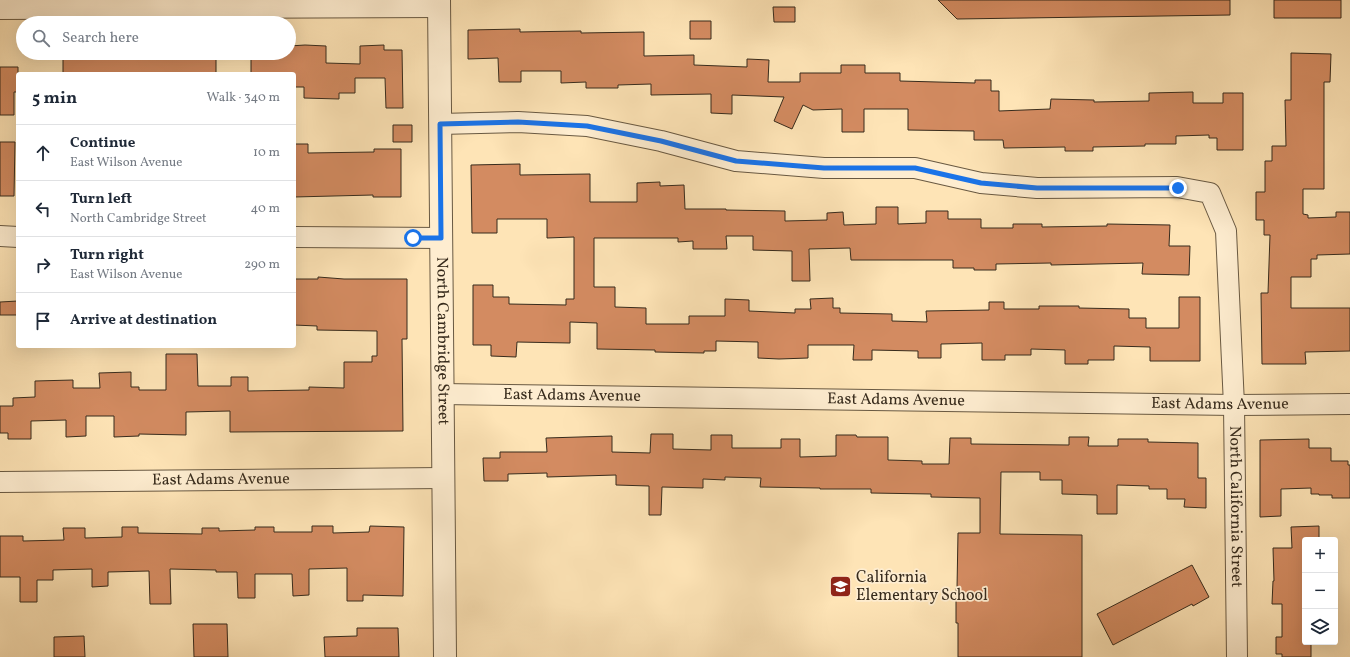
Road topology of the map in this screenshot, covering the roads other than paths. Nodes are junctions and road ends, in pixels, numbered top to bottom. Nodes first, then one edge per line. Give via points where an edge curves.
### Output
1 (439, 4) edge
2 (0, 9) edge
3 (440, 124) junction
4 (0, 236) edge
5 (16, 236) edge
6 (296, 237) edge
7 (441, 238) junction
8 (442, 394) junction
9 (1350, 404) edge
10 (1234, 405) junction
11 (443, 478) junction
12 (0, 482) edge
13 (444, 657) edge
14 (1237, 657) edge

1 - 2 street
1 - 3 street, North Cambridge Street
3 - 7 street, North Cambridge Street
3 - 10 street, North California Street via 518,122 587,126 661,141 736,161 824,168 915,168 981,183 1037,188 1178,188 1210,193 1226,231
4 - 5 street
6 - 7 street
7 - 8 street, North Cambridge Street
8 - 10 street, East Adams Avenue
8 - 11 street, North Cambridge Street
9 - 10 street, East Adams Avenue
10 - 14 street, North California Street
11 - 12 street, East Adams Avenue
11 - 13 street, North Cambridge Street

